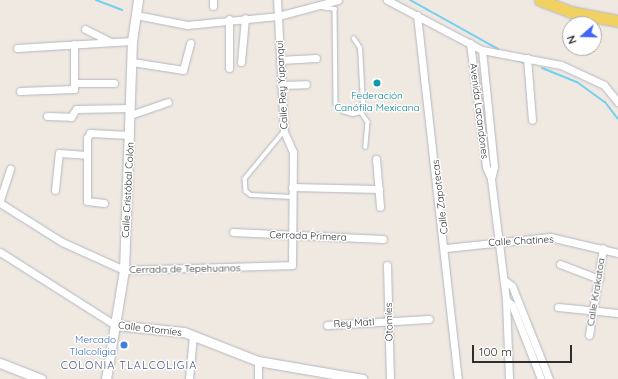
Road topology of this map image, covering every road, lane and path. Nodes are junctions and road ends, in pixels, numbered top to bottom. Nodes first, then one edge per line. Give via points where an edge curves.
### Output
1 (138, 0) edge
2 (277, 0) edge
3 (338, 0) edge
4 (387, 0) edge
5 (540, 0) edge
6 (316, 6) junction
7 (136, 15) junction
8 (418, 15) junction
9 (278, 16) junction
10 (245, 18) junction
11 (227, 19) junction
12 (617, 19) edge
13 (85, 29) dead end
14 (354, 39) dead end
15 (132, 41) junction
16 (111, 42) junction
17 (190, 43) dead end
18 (470, 43) junction
19 (74, 44) junction
20 (17, 48) dead end
21 (482, 50) junction
22 (316, 58) dead end
23 (527, 58) junction
24 (280, 60) junction
25 (132, 62) junction
26 (241, 62) dead end
27 (229, 68) dead end
28 (114, 82) dead end
29 (485, 82) junction
30 (75, 83) junction
31 (476, 83) junction
32 (306, 84) dead end
33 (281, 85) junction
34 (20, 91) dead end
35 (168, 102) dead end
36 (618, 102) edge
37 (488, 110) junction
38 (130, 111) junction
39 (479, 111) junction
40 (361, 112) junction
41 (47, 116) dead end
42 (532, 120) dead end
43 (284, 132) junction
44 (130, 135) junction
45 (483, 144) junction
46 (492, 144) junction
47 (366, 147) dead end
48 (86, 155) junction
49 (376, 159) dead end
50 (10, 169) dead end
51 (492, 179) junction
52 (292, 187) junction
53 (379, 189) junction
54 (55, 190) dead end
55 (292, 197) junction
56 (0, 202) edge
57 (104, 203) dead end
58 (380, 207) dead end
59 (233, 232) dead end
60 (291, 236) junction
61 (383, 239) dead end
62 (498, 240) junction
63 (446, 248) junction
64 (603, 248) junction
65 (0, 252) edge
66 (618, 253) edge
67 (387, 264) dead end
68 (560, 264) dead end
69 (292, 265) joint
70 (124, 270) junction
71 (599, 279) junction
72 (504, 280) junction
73 (506, 300) junction
74 (558, 307) dead end
75 (593, 311) junction
76 (618, 313) edge
77 (429, 319) dead end
78 (389, 321) junction
79 (115, 325) junction
80 (327, 325) dead end
81 (193, 335) junction
82 (589, 335) dead end
83 (258, 361) junction
84 (0, 363) edge
85 (41, 379) edge
86 (106, 379) edge
87 (189, 379) edge
88 (258, 379) edge
89 (362, 379) edge
90 (390, 379) edge
91 (458, 379) edge
92 (509, 379) edge
93 (541, 379) edge
94 (549, 379) edge

1 - 7 street, Calle Cristóbal Colón
2 - 9 street, Calle Rey Yupanqui
3 - 6 street
4 - 8 street
5 - 12 main road
6 - 9 street
6 - 40 lane via 335,9 336,104 343,111
7 - 11 street via 187,25
7 - 15 street, Calle Cristóbal Colón
8 - 18 street
8 - 63 street, Calle Zapotecas
9 - 10 street
9 - 24 street, Calle Rey Yupanqui
10 - 11 street
10 - 26 street
11 - 27 street
13 - 16 street
14 - 40 lane via 360,48
15 - 16 street
15 - 25 street, Calle Cristóbal Colón
16 - 19 street
17 - 25 street via 183,70
18 - 21 street
18 - 31 street, Avenida Lacandones
19 - 20 street
19 - 30 street
21 - 23 street
21 - 29 street, Avenida Lacandones
22 - 24 street
23 - 36 street via 544,59 594,80 604,85
23 - 42 street
24 - 33 street, Calle Rey Yupanqui
25 - 38 street, Calle Cristóbal Colón
28 - 30 street
29 - 31 street
29 - 37 street, Avenida Lacandones
30 - 34 street via 69,91
31 - 39 street, Avenida Lacandones
32 - 33 street
33 - 43 street, Calle Rey Yupanqui
35 - 38 street
37 - 39 street
37 - 46 street, Avenida Lacandones
38 - 41 street via 76,109 71,117
38 - 44 street, Calle Cristóbal Colón
39 - 45 street, Avenida Lacandones
40 - 47 lane via 368,122
43 - 52 street, Calle Rey Yupanqui via 293,152
43 - 55 lane via 245,179 246,191 251,195
44 - 48 street via 90,133
44 - 70 street, Calle Cristóbal Colón
45 - 46 street
45 - 51 street, Avenida Lacandones
46 - 51 street, Avenida Lacandones
48 - 54 street via 59,153
48 - 57 street via 87,201
49 - 53 street
50 - 56 street
51 - 62 street, Avenida Lacandones
52 - 53 street
52 - 55 street, Calle Rey Yupanqui
53 - 58 street
55 - 60 street, Calle Rey Yupanqui
56 - 70 street, Cerrada de Tepehuanos via 62,242
59 - 60 street, Cerrada Primera
60 - 61 street, Cerrada Primera
60 - 69 street, Calle Rey Yupanqui
62 - 63 street, Calle Chatines
62 - 64 street, Calle Chatines via 550,237
62 - 72 street, Avenida Lacandones
63 - 91 street, Calle Zapotecas
64 - 66 street, Calle Chatines
64 - 71 street, Calle Krakatoa
65 - 79 street, Calle Otomíes
67 - 78 street, Otomíes
68 - 71 street
69 - 70 street, Cerrada de Tepehuanos
70 - 79 street, Calle Cristóbal Colón
71 - 75 street, Calle Krakatoa
72 - 73 street, Avenida Lacandones
72 - 94 street via 512,286
73 - 92 street, Avenida Lacandones
73 - 93 street via 512,305
74 - 75 street
75 - 76 street
75 - 82 street, Calle Krakatoa
77 - 78 street, Rey Matl
78 - 80 street, Rey Matl
78 - 90 street, Otomíes
79 - 81 street, Calle Otomíes
79 - 86 street, Calle Cristóbal Colón
81 - 83 street, Calle Otomíes
81 - 87 street
83 - 88 street
83 - 89 street, Calle Otomíes
84 - 85 street

